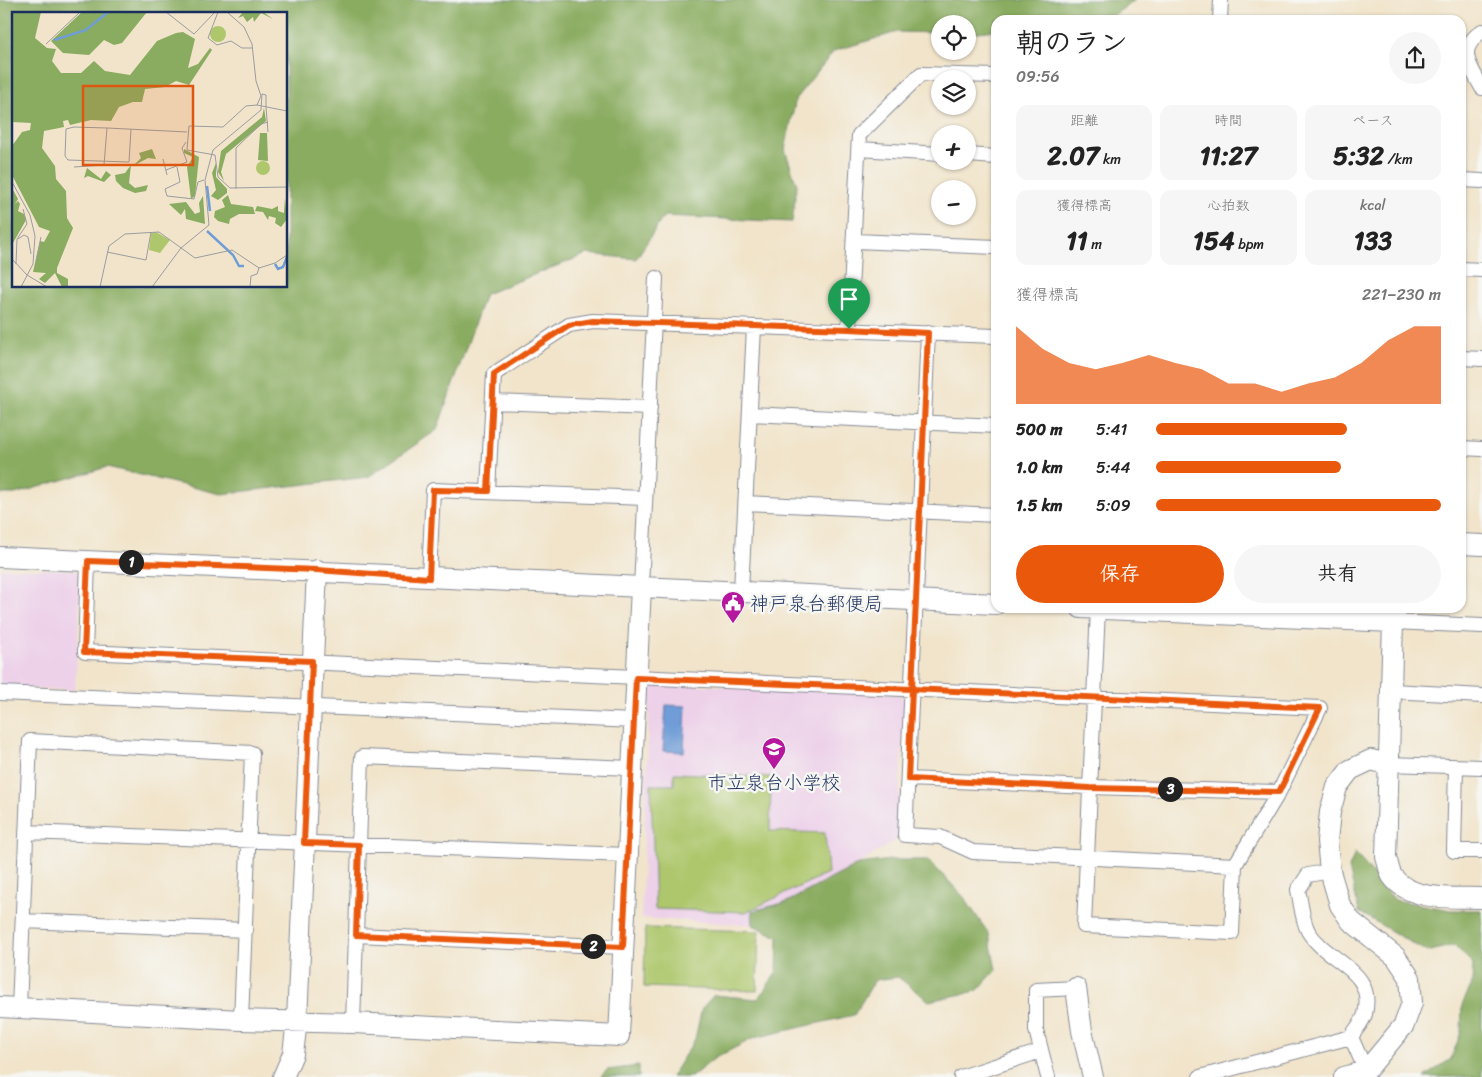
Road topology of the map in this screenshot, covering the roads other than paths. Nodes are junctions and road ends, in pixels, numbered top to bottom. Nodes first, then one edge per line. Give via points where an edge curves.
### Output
1 (1221, 0) edge
2 (1220, 15) edge
3 (1482, 31) edge
4 (991, 76) edge
5 (1482, 88) edge
6 (859, 149) junction
7 (931, 153) edge
8 (976, 155) edge
9 (991, 156) edge
10 (1466, 180) edge
11 (1482, 181) edge
12 (856, 241) junction
13 (991, 248) edge
14 (1466, 268) edge
15 (1482, 270) edge
16 (656, 278) dead end
17 (653, 323) junction
18 (754, 328) junction
19 (849, 329) junction
20 (928, 333) junction
21 (991, 336) edge
22 (1466, 358) edge
23 (1482, 359) edge
24 (493, 402) junction
25 (650, 408) junction
26 (751, 414) junction
27 (925, 422) junction
28 (991, 426) edge
29 (1466, 448) edge
30 (1482, 449) edge
31 (488, 491) junction
32 (645, 498) junction
33 (746, 503) junction
34 (920, 512) junction
35 (991, 515) edge
36 (1466, 544) edge
37 (1482, 545) edge
38 (0, 557) edge
39 (88, 561) junction
40 (317, 570) junction
41 (429, 578) junction
42 (641, 587) junction
43 (741, 591) junction
44 (917, 600) junction
45 (991, 604) edge
46 (1092, 613) edge
47 (1308, 613) edge
48 (1395, 615) edge
49 (1482, 626) edge
50 (312, 661) junction
51 (636, 678) junction
52 (912, 689) junction
53 (1392, 691) junction
54 (0, 692) edge
55 (1482, 696) edge
56 (1095, 697) junction
57 (310, 707) junction
58 (634, 722) junction
59 (1387, 764) junction
60 (1456, 766) junction
61 (1482, 767) edge
62 (632, 768) junction
63 (908, 779) junction
64 (1090, 788) junction
65 (1279, 792) junction
66 (26, 832) junction
67 (249, 841) junction
68 (304, 843) junction
69 (359, 845) junction
70 (1482, 851) edge
71 (627, 855) junction
72 (1087, 857) junction
73 (1235, 865) junction
74 (1330, 871) junction
75 (1482, 898) edge
76 (23, 921) junction
77 (246, 930) junction
78 (356, 935) junction
79 (623, 947) junction
80 (1076, 988) joint
81 (10, 1008) edge
82 (241, 1020) junction
83 (298, 1021) junction
84 (353, 1023) junction
85 (1351, 1037) junction
86 (1041, 1051) junction
87 (1366, 1074) edge
88 (283, 1077) edge
89 (962, 1077) edge
90 (1048, 1077) edge
91 (1093, 1077) edge
92 (1200, 1077) edge
93 (1344, 1077) edge

1 - 2 street
3 - 5 street via 1470,40 1466,51
4 - 6 street via 921,74 859,135
6 - 7 street
6 - 12 street
8 - 9 street
10 - 11 street
12 - 13 street
12 - 19 street
14 - 15 street
16 - 17 street
17 - 18 street
17 - 24 street via 593,321 569,325 494,374
17 - 25 street
18 - 19 street
18 - 26 street
19 - 20 street
20 - 21 street
20 - 27 street
22 - 23 street
24 - 25 street
24 - 31 street
25 - 32 street
26 - 27 street
26 - 33 street
27 - 28 street
27 - 34 street
29 - 30 street
31 - 32 street
31 - 41 street via 433,490
32 - 42 street
33 - 34 street
33 - 43 street
34 - 35 street
34 - 44 street
36 - 37 street
38 - 39 street
39 - 40 street
39 - 50 street via 84,652
40 - 41 street
40 - 50 street
41 - 42 street
42 - 43 street
42 - 51 street
43 - 44 street
44 - 45 street
44 - 52 street
46 - 56 street
47 - 48 street
48 - 49 street
48 - 53 street
50 - 51 street
50 - 57 street
51 - 52 street
51 - 58 street
52 - 56 street
52 - 63 street
53 - 55 street
53 - 59 street
54 - 57 street
56 - 64 street
56 - 65 street via 1320,708
57 - 58 street
57 - 68 street
58 - 62 street
59 - 60 street
59 - 74 street via 1370,760 1350,770 1337,787 1327,841
59 - 75 street via 1386,857 1392,876 1409,891
60 - 61 street
60 - 70 street via 1454,851
62 - 69 street via 362,757
62 - 71 street
63 - 64 street
63 - 72 street via 905,835 940,838 973,852
64 - 65 street
64 - 72 street
65 - 73 street
66 - 67 street
66 - 67 street via 30,741 252,752
66 - 76 street
67 - 68 street
67 - 77 street
68 - 69 street
68 - 83 street
69 - 71 street
69 - 78 street
71 - 79 street
72 - 73 street
72 - 73 street via 1084,926 1232,933
74 - 85 street via 1308,875 1298,890 1308,930 1324,949 1358,975 1366,994 1365,1015
74 - 87 street via 1340,905 1351,921 1396,957 1410,978 1412,1003 1404,1025
76 - 77 street
76 - 81 street
77 - 82 street
78 - 79 street
78 - 84 street
79 - 84 street via 619,1036
80 - 86 street via 1036,990 1036,1030
80 - 91 street
81 - 82 street
82 - 83 street
83 - 84 street
83 - 88 street via 293,1054
85 - 87 street
85 - 92 street
86 - 89 street
86 - 90 street
87 - 93 street

